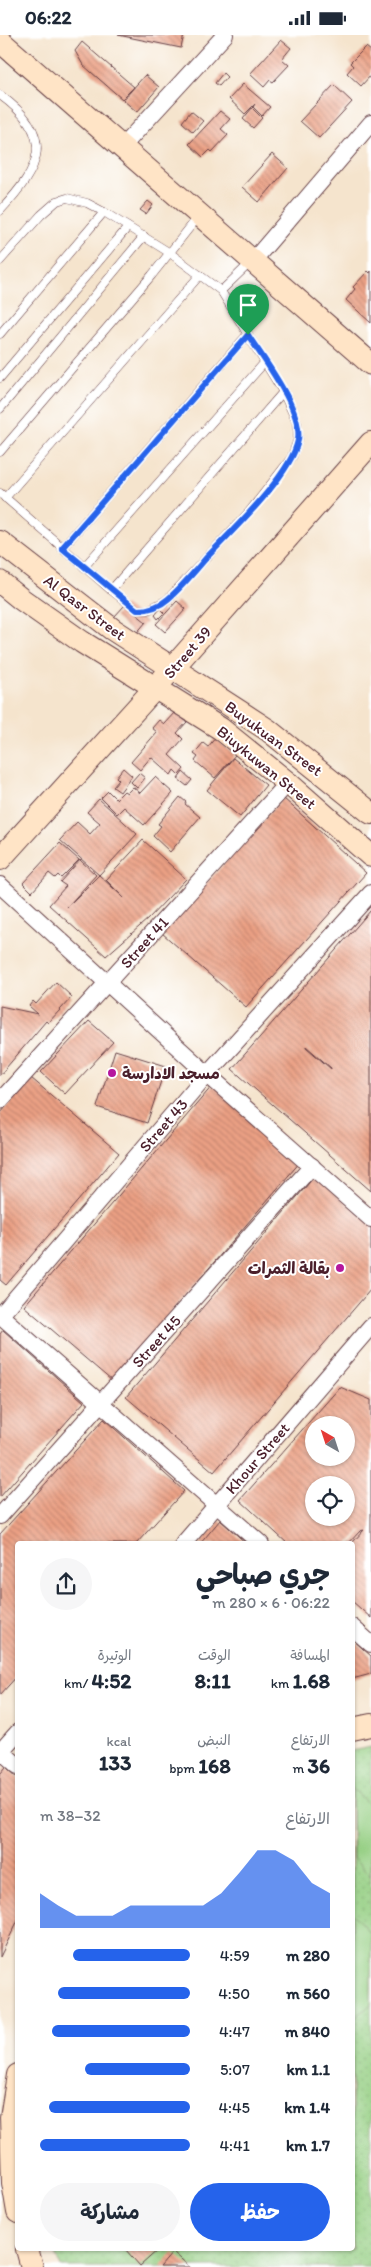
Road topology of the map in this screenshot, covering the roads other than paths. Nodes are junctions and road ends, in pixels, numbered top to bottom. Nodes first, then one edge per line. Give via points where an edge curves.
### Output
1 (225, 35) edge
2 (0, 41) edge
3 (0, 95) edge
4 (371, 123) edge
5 (122, 147) junction
6 (0, 211) edge
7 (104, 212) junction
8 (200, 215) junction
9 (128, 227) junction
10 (144, 236) junction
11 (170, 253) junction
12 (0, 261) edge
13 (253, 261) junction
14 (200, 275) junction
15 (221, 291) junction
16 (0, 334) edge
17 (248, 335) junction
18 (265, 362) junction
19 (371, 364) edge
20 (0, 378) edge
21 (284, 392) junction
22 (0, 409) edge
23 (371, 443) edge
24 (0, 452) edge
25 (3, 496) edge
26 (0, 543) edge
27 (62, 548) junction
28 (84, 567) junction
29 (0, 582) edge
30 (111, 590) junction
31 (173, 667) junction
32 (155, 688) junction
33 (288, 783) junction
34 (371, 813) edge
35 (371, 856) edge
36 (0, 859) edge
37 (0, 885) edge
38 (371, 893) edge
39 (107, 982) junction
40 (207, 1074) junction
41 (0, 1101) edge
42 (312, 1166) junction
43 (371, 1219) edge
44 (0, 1315) edge
45 (371, 1326) edge
46 (100, 1403) junction
47 (218, 1504) junction
48 (0, 1516) edge
49 (186, 1541) edge
50 (258, 1541) edge
51 (355, 1630) edge
52 (371, 1644) edge
53 (371, 1725) edge
54 (355, 1728) edge
55 (15, 1735) edge
56 (0, 1751) edge
57 (15, 1764) edge
58 (15, 2091) edge
59 (10, 2184) edge
60 (15, 2202) edge
61 (27, 2251) edge
62 (32, 2267) edge

1 - 5 street
2 - 5 street
3 - 6 lane via 13,104 36,133 37,147 35,162 26,181
4 - 13 street
5 - 8 street
7 - 9 lane
7 - 12 lane via 68,198 57,201
7 - 16 lane
8 - 11 lane
8 - 13 street
9 - 10 lane
9 - 20 lane
10 - 11 lane
10 - 22 lane
11 - 14 lane
11 - 24 lane
13 - 15 lane
13 - 19 street
14 - 15 lane
14 - 25 lane
15 - 17 lane
17 - 18 lane
17 - 27 lane
18 - 21 lane
18 - 28 lane
21 - 30 lane
21 - 30 lane via 297,423 298,439 292,457 248,512 167,600 148,610 137,610
23 - 31 street, Street 39
25 - 27 lane
26 - 31 street, Al Qasr Street via 112,629
27 - 28 lane
28 - 30 lane
29 - 32 street, Al Qasr Street via 82,642
31 - 32 street, Street 39
31 - 34 street, Buyukuan Street via 268,730
32 - 33 street, Biuykuwan Street via 221,729
32 - 36 street, Street 39
33 - 35 street, Biuykuwan Street
33 - 39 street, Street 41
37 - 39 street
38 - 40 street, Street 43
39 - 40 street
39 - 41 street, Street 41
40 - 42 street
40 - 44 street, Street 43
42 - 43 street
42 - 46 street, Street 45
44 - 46 street
45 - 47 street, Khour Street
46 - 47 street
46 - 48 street, Street 45
47 - 49 street, Khour Street
47 - 50 street
51 - 52 street
53 - 54 street
55 - 56 street
56 - 57 street
58 - 59 street via 10,2118
59 - 60 street
61 - 62 street

